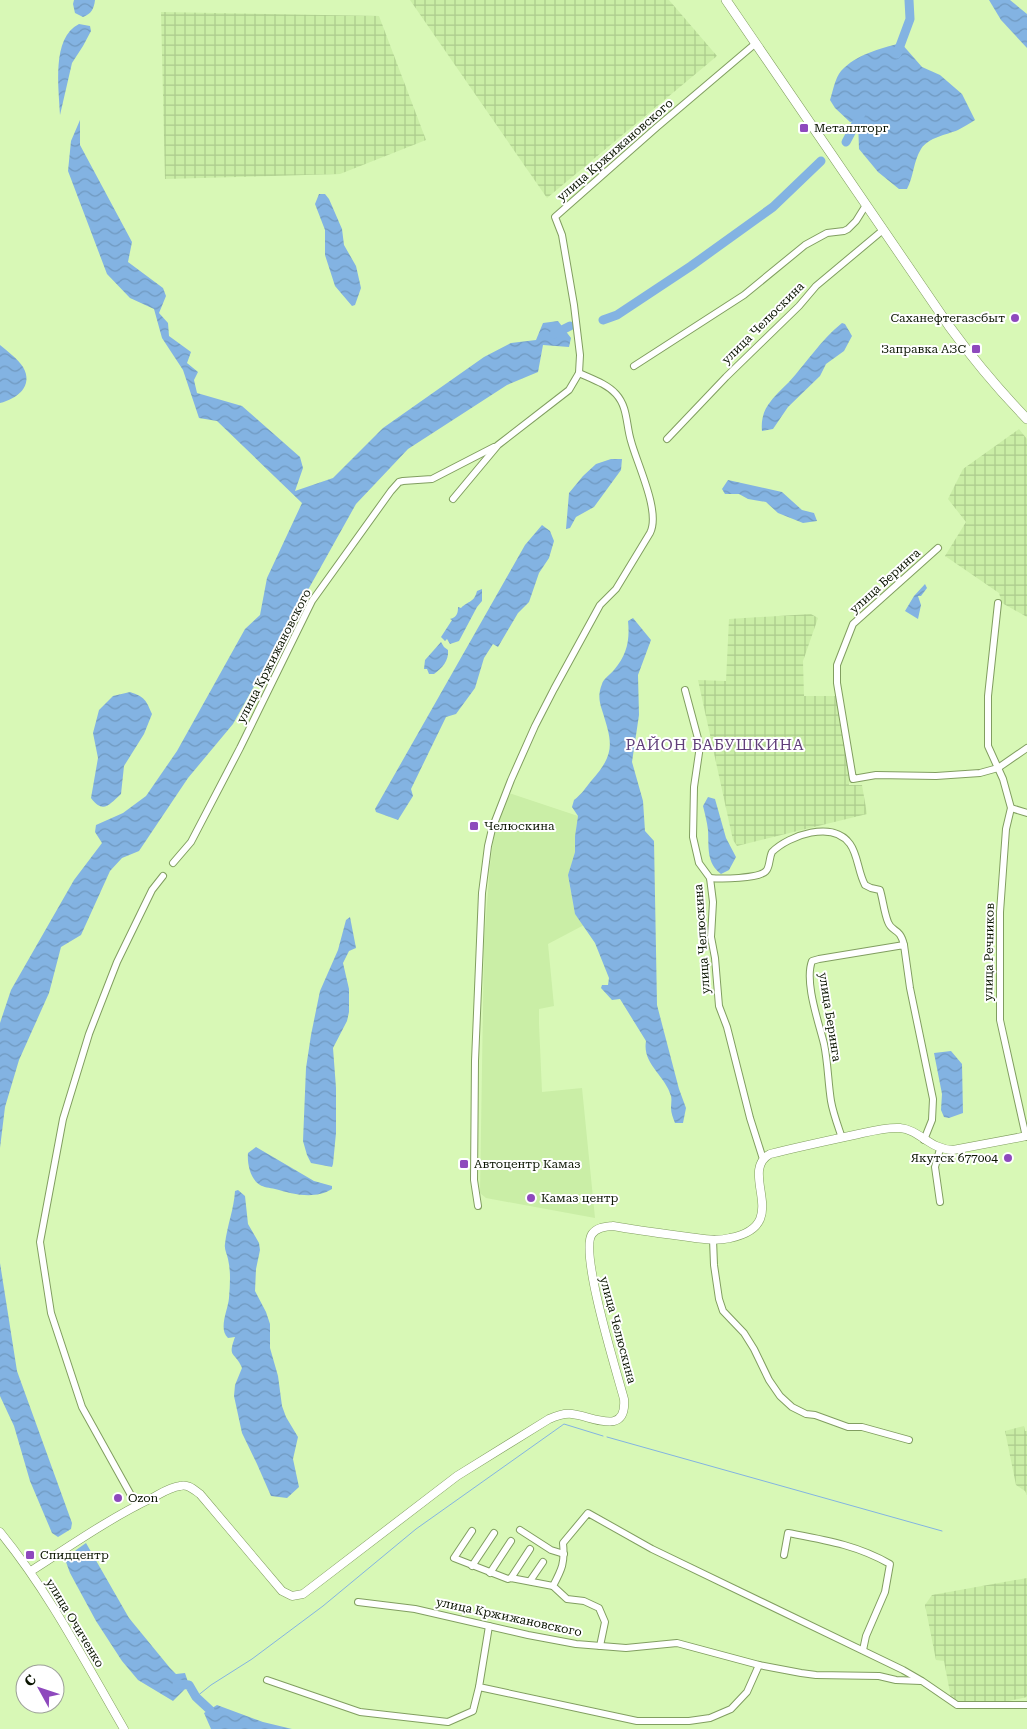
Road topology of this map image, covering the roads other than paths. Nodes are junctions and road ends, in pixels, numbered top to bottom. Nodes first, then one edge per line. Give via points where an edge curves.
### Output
1 (726, 0) edge
2 (756, 43) junction
3 (866, 205) junction
4 (883, 230) junction
5 (634, 366) dead end
6 (579, 373) junction
7 (1027, 420) edge
8 (666, 439) dead end
9 (498, 444) junction
10 (453, 499) dead end
11 (938, 548) dead end
12 (998, 603) dead end
13 (685, 690) dead end
14 (1027, 748) edge
15 (998, 768) junction
16 (1011, 808) junction
17 (1027, 813) edge
18 (173, 863) dead end
19 (163, 876) dead end
20 (710, 878) junction
21 (904, 945) junction
22 (1027, 1136) edge
23 (842, 1138) junction
24 (924, 1140) junction
25 (940, 1149) junction
26 (763, 1159) junction
27 (940, 1202) dead end
28 (478, 1206) dead end
29 (713, 1239) junction
30 (909, 1440) dead end
31 (137, 1506) junction
32 (520, 1530) dead end
33 (472, 1531) dead end
34 (0, 1532) edge
35 (494, 1532) dead end
36 (511, 1541) dead end
37 (530, 1549) dead end
38 (564, 1554) junction
39 (784, 1555) dead end
40 (543, 1562) dead end
41 (472, 1566) junction
42 (31, 1572) junction
43 (490, 1573) junction
44 (511, 1578) junction
45 (530, 1581) junction
46 (553, 1586) junction
47 (358, 1602) dead end
48 (489, 1626) junction
49 (600, 1646) junction
50 (863, 1650) junction
51 (759, 1665) junction
52 (266, 1680) dead end
53 (922, 1681) junction
54 (479, 1687) junction
55 (1027, 1704) edge
56 (124, 1729) edge

1 - 2 main road
2 - 3 main road
2 - 6 street, улица Кржижановского via 555,217 562,235 574,305
3 - 4 main road
3 - 5 street via 848,229 827,233 805,245 744,295
4 - 7 main road via 971,356
4 - 8 street, улица Челюскина via 816,286
6 - 9 street, улица Кржижановского via 569,390
6 - 28 street via 609,388 625,409 654,524 616,589 600,605 554,689 492,829 482,893 475,1061 474,1180
9 - 10 street, улица Кржижановского
9 - 18 street, улица Кржижановского via 432,479 399,482 391,490 312,601 191,842
11 - 15 street, улица Беринга via 853,624 839,658 837,683 853,779 876,775 969,775
12 - 15 street, улица Речников via 987,708 988,746
13 - 20 street, улица Челюскина via 700,746 694,787 693,838 699,862
14 - 15 street
15 - 16 street, улица Речников
16 - 17 street
16 - 22 street, улица Речников via 1006,829 1000,912 1000,1020
19 - 31 street via 152,890 117,962 89,1034 63,1119 40,1242 51,1313 82,1407
20 - 21 street via 734,879 762,874 767,870 772,852 798,836 824,831 838,834 853,849 865,885 880,890 888,922 900,933
20 - 26 street, улица Челюскина via 713,902 711,937 719,1006
21 - 23 street, улица Беринга via 818,959 811,964 810,981 824,1044 831,1101
21 - 24 street via 933,1099 932,1120
22 - 25 street via 953,1150
23 - 24 street via 899,1128 909,1130
23 - 26 street via 774,1153
24 - 25 street
25 - 27 street via 935,1167
26 - 29 street, улица Челюскина via 758,1174 763,1206 761,1218 743,1234
29 - 30 street via 723,1311 744,1333 780,1396 806,1414
29 - 31 street, улица Челюскина via 613,1226 596,1230 588,1244 592,1280 624,1399 625,1410 620,1419 604,1422 573,1414 549,1419 457,1476 303,1594 292,1596 282,1591 200,1494 189,1486 173,1488
31 - 42 street
32 - 38 street via 551,1550
33 - 41 street via 454,1558
34 - 42 street, улица Очиченко
35 - 41 street
36 - 43 street
37 - 44 street
38 - 46 street via 563,1569
38 - 50 street via 564,1544 588,1513 652,1549
39 - 50 street via 788,1533 834,1541 871,1553 890,1564 885,1592
40 - 45 street
41 - 43 street
42 - 56 street, улица Очиченко
43 - 44 street
44 - 45 street
45 - 46 street
46 - 49 street via 567,1599 584,1601 599,1608 605,1622
47 - 48 street, улица Кржижановского via 415,1609
48 - 49 street, улица Кржижановского
48 - 54 street
49 - 51 street, улица Кржижановского via 626,1648 677,1643
50 - 53 street
51 - 53 street, улица Кржижановского via 816,1675 879,1676
51 - 54 street via 747,1692 731,1709 710,1718 689,1721 637,1721
52 - 54 street via 360,1712 448,1722 473,1711
53 - 55 street via 957,1705

